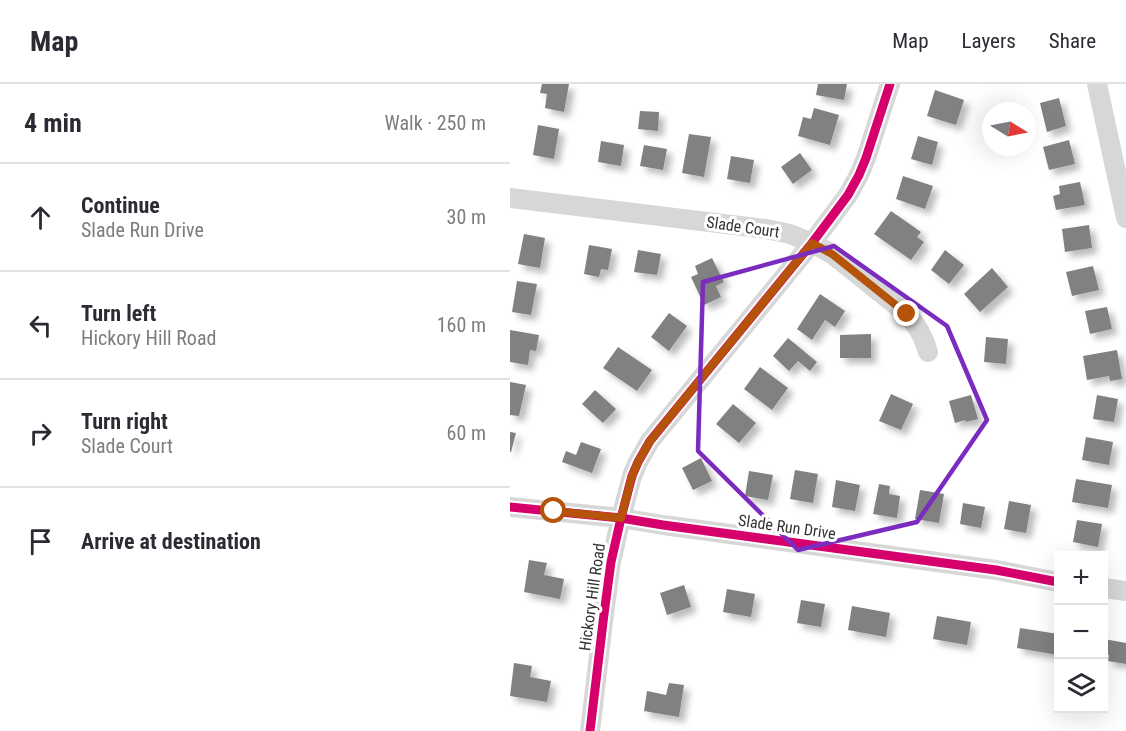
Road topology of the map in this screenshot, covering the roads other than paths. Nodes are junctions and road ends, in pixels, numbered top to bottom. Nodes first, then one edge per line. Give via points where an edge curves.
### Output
1 (890, 84) edge
2 (1097, 84) edge
3 (510, 198) edge
4 (1126, 218) edge
5 (812, 243) junction
6 (928, 352) dead end
7 (510, 507) edge
8 (621, 518) junction
9 (1054, 581) edge
10 (1108, 589) edge
11 (1126, 591) edge
12 (590, 731) edge

1 - 5 street, Hickory Hill Road via 859,175
2 - 4 street
3 - 5 street, Slade Court via 766,229
5 - 6 street, Slade Court via 832,254 907,314 917,325
5 - 8 street, Hickory Hill Road via 650,441 632,476
7 - 8 street, Slade Run Drive
8 - 9 street, Slade Run Drive
8 - 12 street, Hickory Hill Road via 611,562
10 - 11 street

